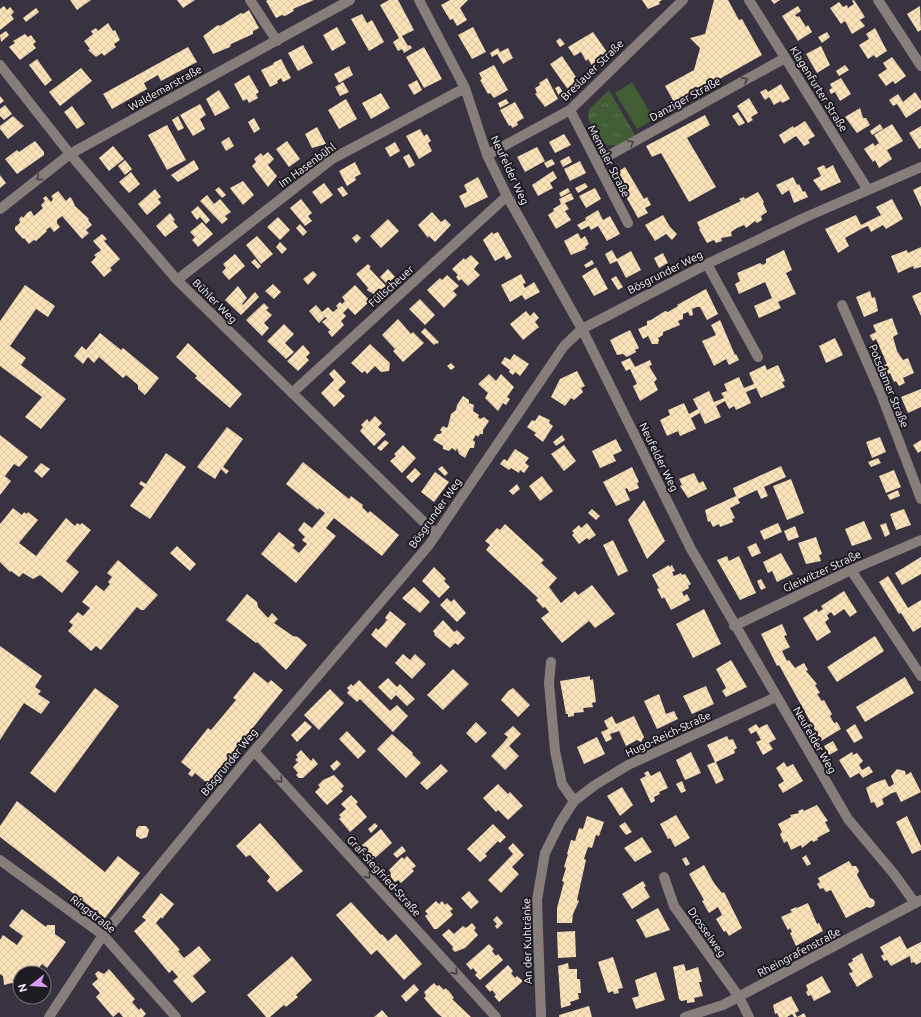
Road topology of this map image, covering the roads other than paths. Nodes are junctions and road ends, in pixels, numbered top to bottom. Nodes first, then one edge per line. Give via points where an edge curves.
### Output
1 (250, 0) edge
2 (350, 0) edge
3 (419, 0) edge
4 (683, 0) edge
5 (749, 0) edge
6 (878, 0) edge
7 (277, 41) junction
8 (785, 58) junction
9 (0, 65) edge
10 (921, 66) edge
11 (465, 88) junction
12 (570, 110) junction
13 (70, 154) junction
14 (487, 155) junction
15 (597, 162) junction
16 (921, 167) edge
17 (868, 190) junction
18 (507, 196) junction
19 (0, 209) edge
20 (628, 223) dead end
21 (707, 264) junction
22 (177, 280) junction
23 (842, 305) dead end
24 (582, 329) junction
25 (758, 357) dead end
26 (292, 393) junction
27 (921, 499) edge
28 (436, 534) junction
29 (921, 540) edge
30 (851, 570) junction
31 (734, 626) junction
32 (551, 662) dead end
33 (921, 676) edge
34 (776, 696) junction
35 (254, 751) junction
36 (574, 801) junction
37 (0, 860) edge
38 (664, 877) dead end
39 (918, 902) edge
40 (103, 936) junction
41 (739, 997) junction
42 (49, 1017) edge
43 (176, 1017) edge
44 (496, 1017) edge
45 (541, 1017) edge
46 (685, 1017) edge
47 (749, 1017) edge

1 - 7 street
2 - 7 street, Waldemarstraße
3 - 11 street, Neufelder Weg
4 - 12 street, Breslauer Straße
5 - 8 street, Klagenfurter Straße
6 - 10 street
7 - 13 street, Waldemarstraße
15 -> 8 street, Danziger Straße
8 - 17 street, Klagenfurter Straße
9 - 13 street, Bühler Weg
11 - 14 street, Neufelder Weg
11 - 22 street, Im Hasenbühl via 332,159
12 - 14 street, Breslauer Straße
12 - 15 street, Memeler Straße
13 -> 19 street, Waldemarstraße
13 - 22 street, Bühler Weg
14 - 18 street, Neufelder Weg
15 - 20 street, Memeler Straße
16 - 17 street, Bösgrunder Weg
17 - 21 street, Bösgrunder Weg
18 - 24 street, Neufelder Weg
18 - 26 street, Füllscheuer
21 - 24 street, Bösgrunder Weg
21 - 25 street
22 - 26 street, Bühler Weg
23 - 27 street, Potsdamer Straße via 881,394
24 - 28 street, Bösgrunder Weg via 564,346
24 - 31 street, Neufelder Weg via 692,549
26 - 28 street, Bühler Weg
28 - 35 street, Bösgrunder Weg
29 - 30 street, Gleiwitzer Straße
30 - 31 street, Gleiwitzer Straße
30 - 33 street
31 - 34 street, Neufelder Weg
32 - 36 street via 549,684 555,750 562,784
34 - 36 street, Hugo-Reich-Straße via 628,765
34 - 39 street, Neufelder Weg via 848,819
35 - 40 street, Bösgrunder Weg
35 -> 44 street, Graf-Siegfried-Straße
36 - 45 street, An der Kuhtränke via 545,853 538,900
37 - 40 street, Ringstraße
38 - 41 street, Drosselweg via 674,906
39 - 41 street, Rheingrafenstraße
40 - 42 street, Bösgrunder Weg
40 - 43 street, Ringstraße
41 - 46 street, Rheingrafenstraße
41 - 47 street, Drosselweg

